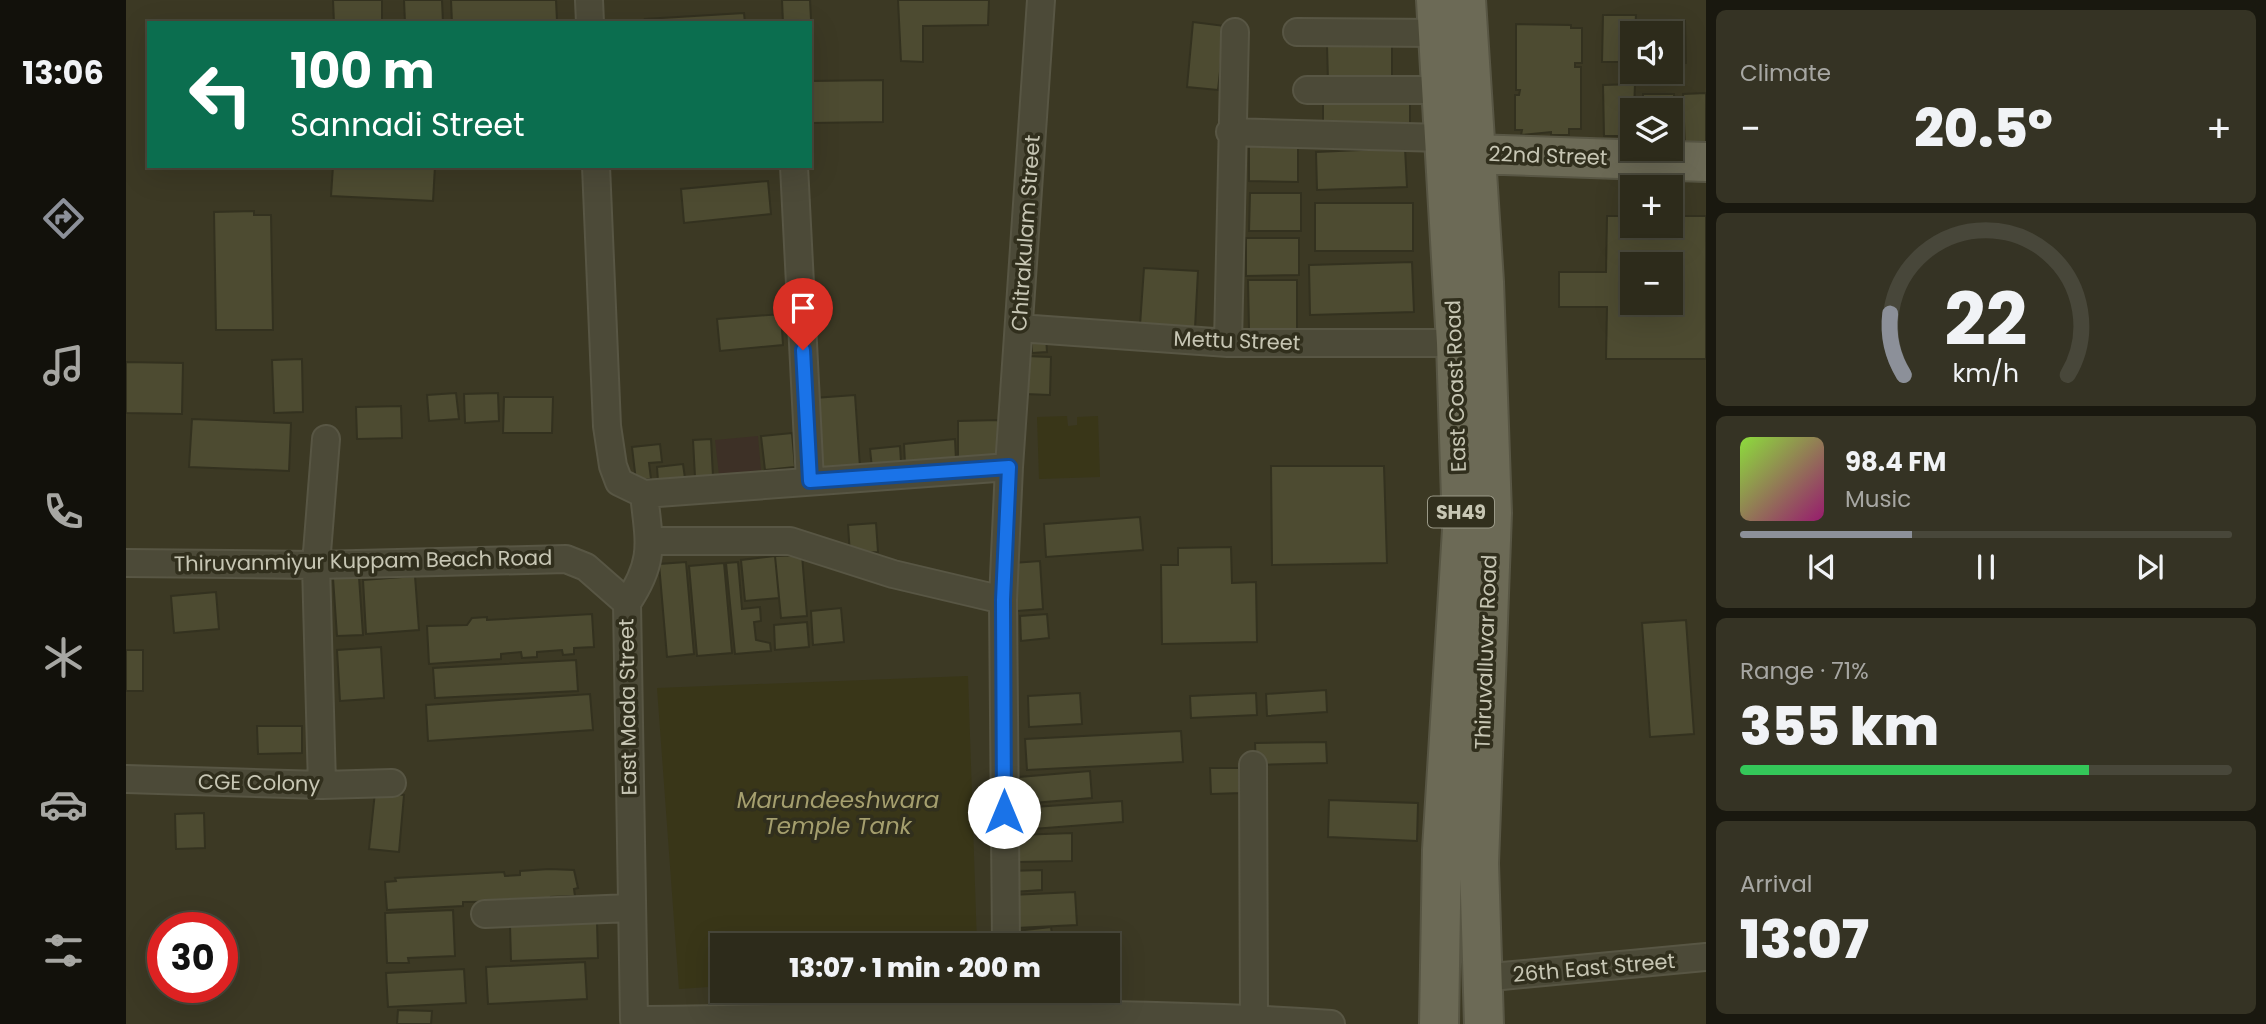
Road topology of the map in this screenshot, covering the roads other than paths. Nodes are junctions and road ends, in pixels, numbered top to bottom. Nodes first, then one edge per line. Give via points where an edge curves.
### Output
1 (589, 0) edge
2 (1041, 0) edge
3 (1466, 0) edge
4 (1437, 17) edge
5 (590, 21) edge
6 (1235, 32) dead end
7 (1297, 32) dead end
8 (1307, 90) dead end
9 (1440, 90) junction
10 (1230, 132) junction
11 (1458, 146) junction
12 (1706, 162) edge
13 (596, 168) edge
14 (794, 168) edge
15 (1468, 282) junction
16 (1019, 328) junction
17 (1227, 343) junction
18 (1456, 343) junction
19 (326, 439) dead end
20 (1009, 467) junction
21 (810, 481) junction
22 (644, 494) junction
23 (649, 541) junction
24 (126, 563) edge
25 (316, 565) junction
26 (1003, 600) junction
27 (627, 603) junction
28 (1253, 765) dead end
29 (126, 779) edge
30 (392, 783) dead end
31 (322, 785) junction
32 (631, 908) junction
33 (485, 914) dead end
34 (1006, 933) edge
35 (1706, 957) edge
36 (1481, 978) junction
37 (1006, 1010) edge
38 (1254, 1018) junction
39 (632, 1022) edge
40 (1331, 1024) edge
41 (1439, 1024) edge
42 (1484, 1024) edge

1 - 5 street
2 - 16 street, Chitrakulam Street
3 - 11 main road, East Coast Road / SH49
4 - 7 street
4 - 9 main road, East Coast Road / SH49
6 - 10 street
8 - 9 street
9 - 11 main road, East Coast Road / SH49
10 - 11 street
10 - 17 street
11 - 12 main road, 22nd Street
11 - 15 main road, East Coast Road / SH49
13 - 22 street via 612,466 619,482
14 - 21 street
15 - 18 main road, East Coast Road / SH49
15 - 36 main road, Thiruvalluvar Road / SH49 via 1492,513 1479,863
16 - 17 street, Mettu Street
16 - 20 street, Chitrakulam Street
17 - 18 street, Mettu Street
18 - 41 main road, East Coast Road / SH49 via 1462,530 1442,850
19 - 25 street
20 - 21 street
20 - 26 street, Chitrakulam Street
21 - 22 street
22 - 23 street, East Mada Street
23 - 26 street via 790,541 893,574
23 - 27 street, East Mada Street via 649,563
24 - 25 street, Thiruvanmiyur Kuppam Beach Road
25 - 27 street, Thiruvanmiyur Kuppam Beach Road via 566,559 586,567
25 - 31 street
26 - 34 street, Chitrakulam Street
27 - 32 street, East Mada Street
28 - 38 street
29 - 31 street, CGE Colony
30 - 31 street, CGE Colony
32 - 33 street
32 - 39 street, East Mada Street
35 - 36 street, 26th East Street
36 - 42 main road, Thiruvalluvar Road / SH49
37 - 38 street
37 - 39 street
38 - 40 street

